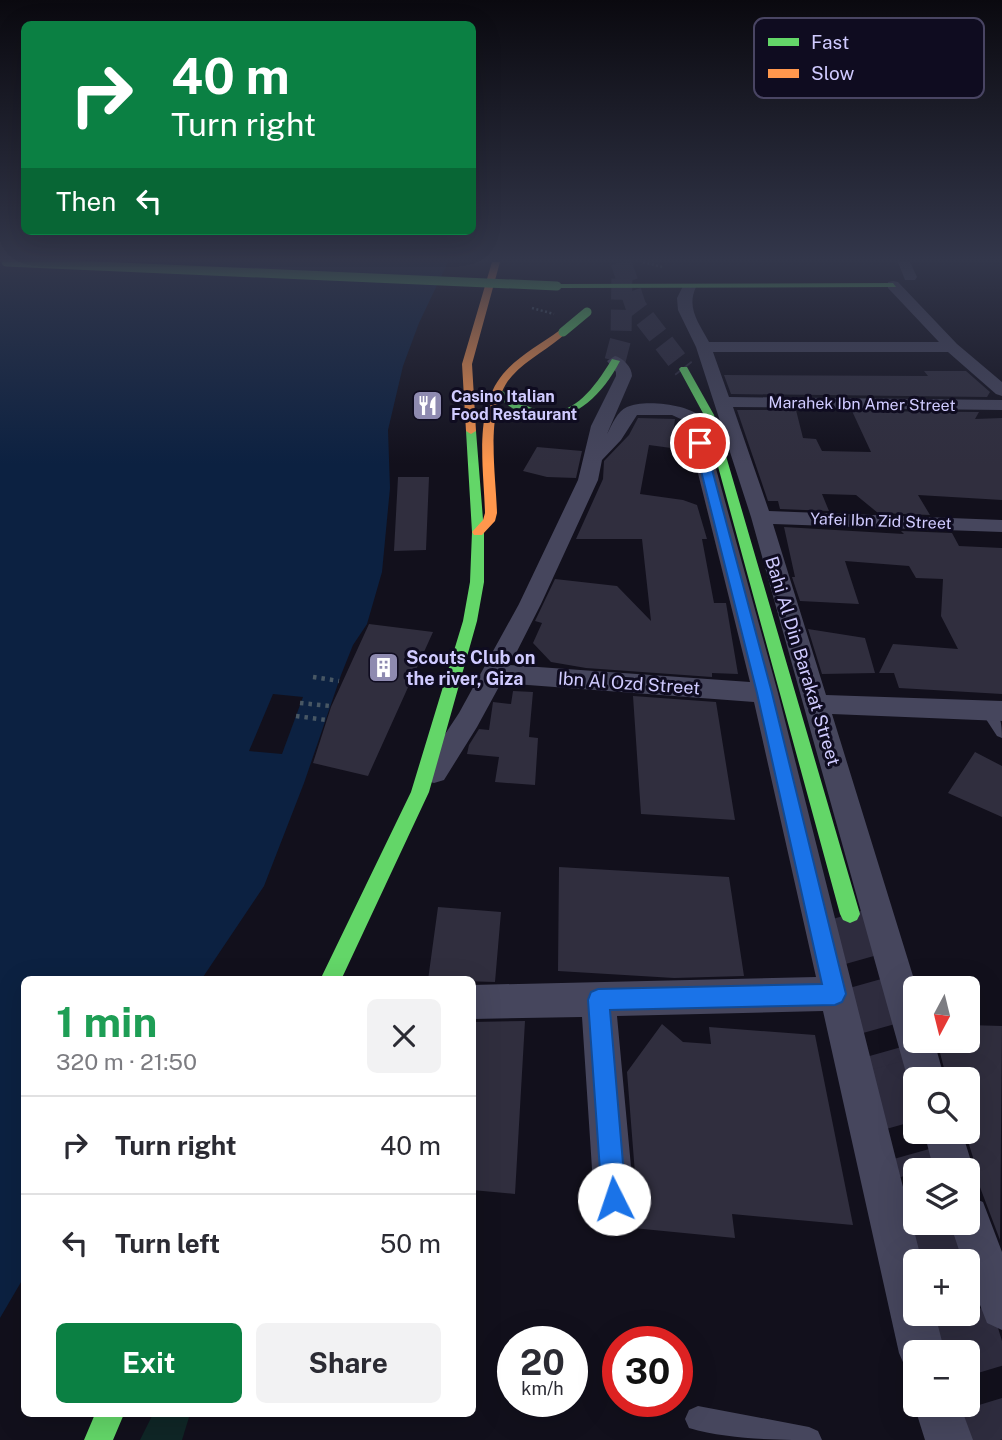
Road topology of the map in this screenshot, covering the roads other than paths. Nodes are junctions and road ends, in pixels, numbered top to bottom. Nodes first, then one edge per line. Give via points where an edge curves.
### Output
1 (477, 329) edge
2 (567, 329) edge
3 (695, 329) edge
4 (935, 329) edge
5 (704, 347) junction
6 (952, 347) junction
7 (615, 361) joint
8 (684, 369) tunnel mouth
9 (1002, 391) edge
10 (498, 392) junction
11 (723, 402) junction
12 (1002, 405) edge
13 (594, 457) junction
14 (761, 517) junction
15 (1002, 526) edge
16 (478, 532) junction
17 (783, 637) junction
18 (493, 673) junction
19 (765, 693) junction
20 (816, 704) junction
21 (994, 711) edge
22 (1002, 732) edge
23 (420, 792) junction
24 (850, 914) tunnel mouth
25 (332, 976) edge
26 (835, 994) junction
27 (903, 996) edge
28 (598, 1000) junction
29 (476, 1002) edge
30 (614, 1199) dead end
31 (975, 1235) edge
32 (1002, 1308) edge
33 (919, 1340) edge
34 (109, 1417) edge
35 (941, 1417) edge
36 (698, 1419) dead end
37 (98, 1440) edge
38 (809, 1440) edge
39 (949, 1440) edge

1 - 16 main road via 467,364
2 - 10 main road, bridge via 506,376
3 - 5 street, Bahi Al Din Barakat Street
4 - 6 street
5 - 6 street
5 - 11 street, Bahi Al Din Barakat Street
6 - 9 street
7 - 10 main road via 598,391 571,411 520,410
7 - 13 street via 624,376 600,426
8 - 17 main road, Bahi Al Din Barakat Street via 709,415
10 - 16 main road via 491,424 491,513
11 - 12 street, Marahek Ibn Amer Street
11 - 14 street, Bahi Al Din Barakat Street
13 - 18 street via 545,572
13 - 19 street via 633,410 675,410 693,418
14 - 15 street, Yafei Ibn Zid Street
14 - 17 street, Bahi Al Din Barakat Street
16 - 23 main road via 470,621
17 - 20 street, Bahi Al Din Barakat Street
17 - 24 main road, Bahi Al Din Barakat Street
18 - 19 street, Ibn Al Ozd Street
18 - 23 street
19 - 26 street
20 - 21 street
20 - 27 street, Bahi Al Din Barakat Street
21 - 22 lane
23 - 25 main road
26 - 28 street
26 - 33 street
28 - 29 street
28 - 30 street
31 - 32 street
34 - 37 main road
35 - 39 street
36 - 38 lane

